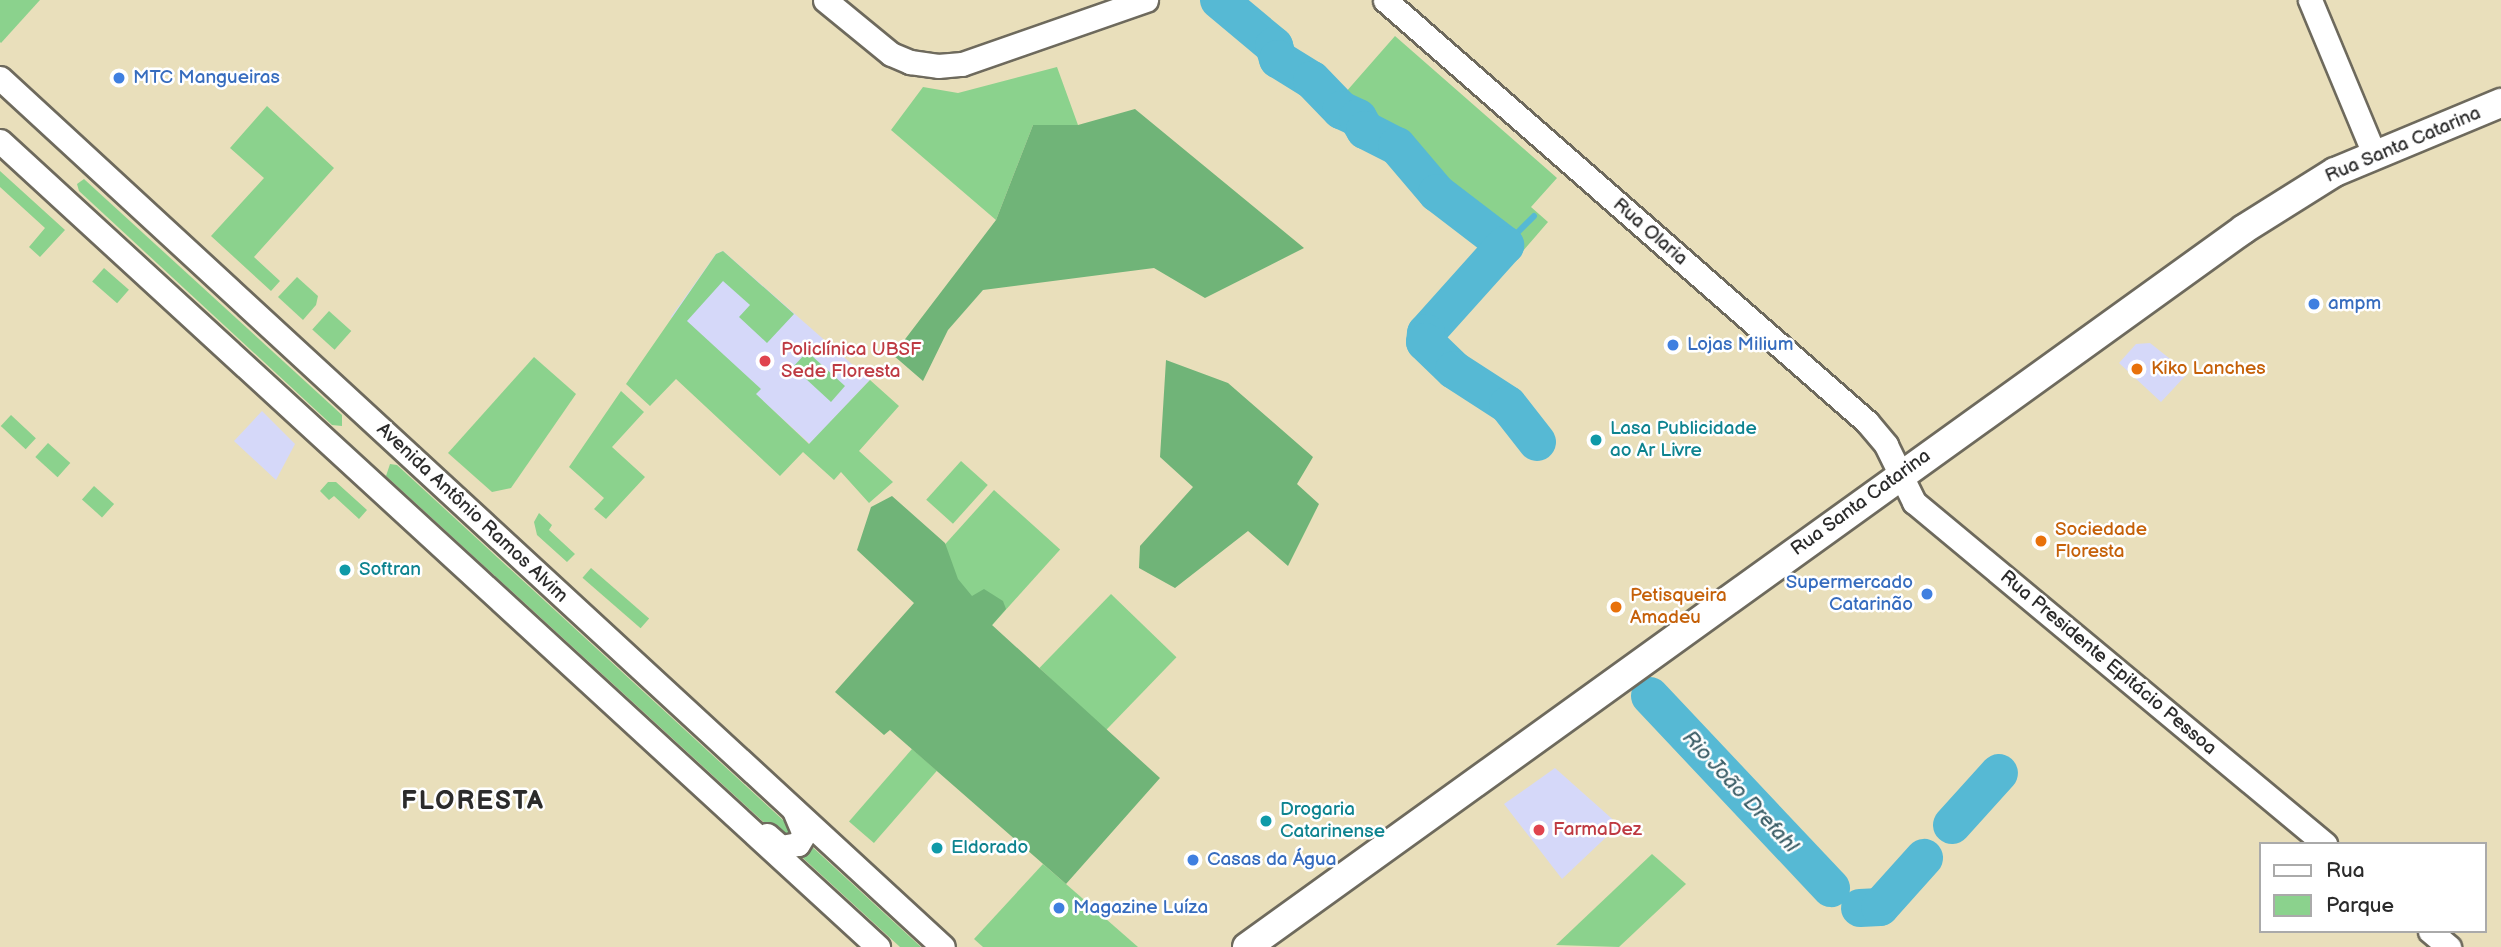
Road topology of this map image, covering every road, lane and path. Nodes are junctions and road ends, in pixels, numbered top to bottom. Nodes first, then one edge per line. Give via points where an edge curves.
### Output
1 (825, 0) edge
2 (1146, 0) edge
3 (1385, 0) edge
4 (2311, 0) edge
5 (0, 78) edge
6 (2501, 103) edge
7 (0, 141) edge
8 (2374, 154) junction
9 (1899, 475) junction
10 (721, 803) junction
11 (793, 808) junction
12 (2323, 842) edge
13 (2432, 933) edge
14 (878, 947) edge
15 (943, 947) edge
16 (1247, 947) edge
17 (2449, 947) edge

1 - 2 street via 891,54 938,66 962,64
3 - 9 street, Rua Olaria via 1867,422 1886,445
4 - 8 street
5 - 11 street, Avenida Antônio Ramos Alvim
6 - 8 main road, Rua Santa Catarina
7 - 10 street
8 - 9 main road, Rua Santa Catarina via 2335,172 2253,224
9 - 12 street, Rua Presidente Epitácio Pessoa via 1914,502
9 - 16 main road, Rua Santa Catarina
10 - 11 street via 733,803 787,848 798,844 804,834
10 - 14 street
11 - 15 street, Avenida Antônio Ramos Alvim
13 - 17 street

